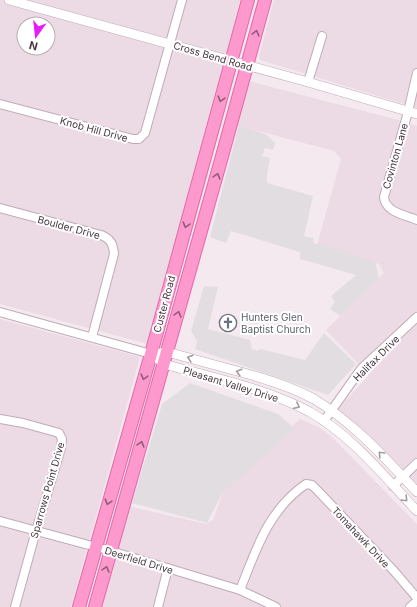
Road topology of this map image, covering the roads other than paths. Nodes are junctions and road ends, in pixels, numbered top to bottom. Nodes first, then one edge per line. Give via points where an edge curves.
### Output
1 (9, 0) edge
2 (182, 0) edge
3 (248, 0) edge
4 (265, 0) edge
5 (322, 36) dead end
6 (170, 44) junction
7 (232, 62) junction
8 (247, 66) junction
9 (417, 73) edge
10 (308, 82) junction
11 (0, 104) edge
12 (413, 113) edge
13 (0, 208) edge
14 (417, 220) edge
15 (0, 312) edge
16 (417, 317) edge
17 (92, 337) junction
18 (167, 352) junction
19 (151, 354) junction
20 (164, 364) junction
21 (264, 379) junction
22 (261, 391) junction
23 (331, 410) junction
24 (0, 419) edge
25 (324, 421) junction
26 (417, 463) edge
27 (403, 477) junction
28 (393, 486) junction
29 (417, 492) edge
30 (417, 511) edge
31 (0, 521) edge
32 (36, 531) junction
33 (95, 547) junction
34 (111, 551) junction
35 (168, 568) junction
36 (240, 590) junction
37 (417, 599) edge
38 (15, 607) edge
39 (79, 607) edge
40 (95, 607) edge
41 (158, 607) edge
42 (276, 607) edge
43 (410, 607) edge

1 - 6 street, Cross Bend Road
2 - 6 street, Knob Hill Drive
3 - 7 main road, Custer Road
8 -> 4 main road, Custer Road
5 - 10 street
6 - 7 street, Cross Bend Road
6 - 11 street, Knob Hill Drive via 145,133 139,139
7 - 8 street, Cross Bend Road
7 -> 19 main road, Custer Road
8 - 10 street, Cross Bend Road
18 -> 8 main road, Custer Road
9 - 12 street, Covinton Lane
10 - 12 street, Cross Bend Road
12 - 14 street, Covinton Lane via 386,188 384,202 389,209
13 - 17 street, Boulder Drive via 100,235 108,238 113,245 114,254
15 - 17 street, Pleasant Valley Drive
16 - 23 street, Halifax Drive via 361,369
17 - 19 street, Pleasant Valley Drive
18 - 19 street, Pleasant Valley Drive
18 - 20 main road, Custer Road
21 -> 18 street, Pleasant Valley Drive
19 - 20 street, Pleasant Valley Drive
19 -> 33 main road, Custer Road
20 - 22 street, Pleasant Valley Drive
34 -> 20 main road, Custer Road
21 - 22 street
21 - 23 street, Pleasant Valley Drive via 288,387
22 -> 25 street, Pleasant Valley Drive via 291,403
23 - 25 street, Halifax Drive
27 -> 23 street, Pleasant Valley Drive via 368,441
24 - 32 street, Sparrows Point Drive via 59,433 62,439
25 - 28 street, Pleasant Valley Drive via 361,452
26 - 27 street
27 - 28 street
27 - 29 street, Pleasant Valley Drive
28 -> 30 street, Pleasant Valley Drive
31 - 32 street, Deerfield Drive
32 - 33 street, Deerfield Drive
32 - 38 street, Sparrows Point Drive
33 - 34 street, Deerfield Drive
33 - 39 main road, Custer Road
34 - 35 street, Deerfield Drive
40 -> 34 main road, Custer Road
35 - 36 street, Deerfield Drive
35 - 41 street
36 - 37 street, Tomahawk Drive via 264,531 273,516 306,484 312,485 394,571
36 - 42 street, Deerfield Drive
37 - 43 street

